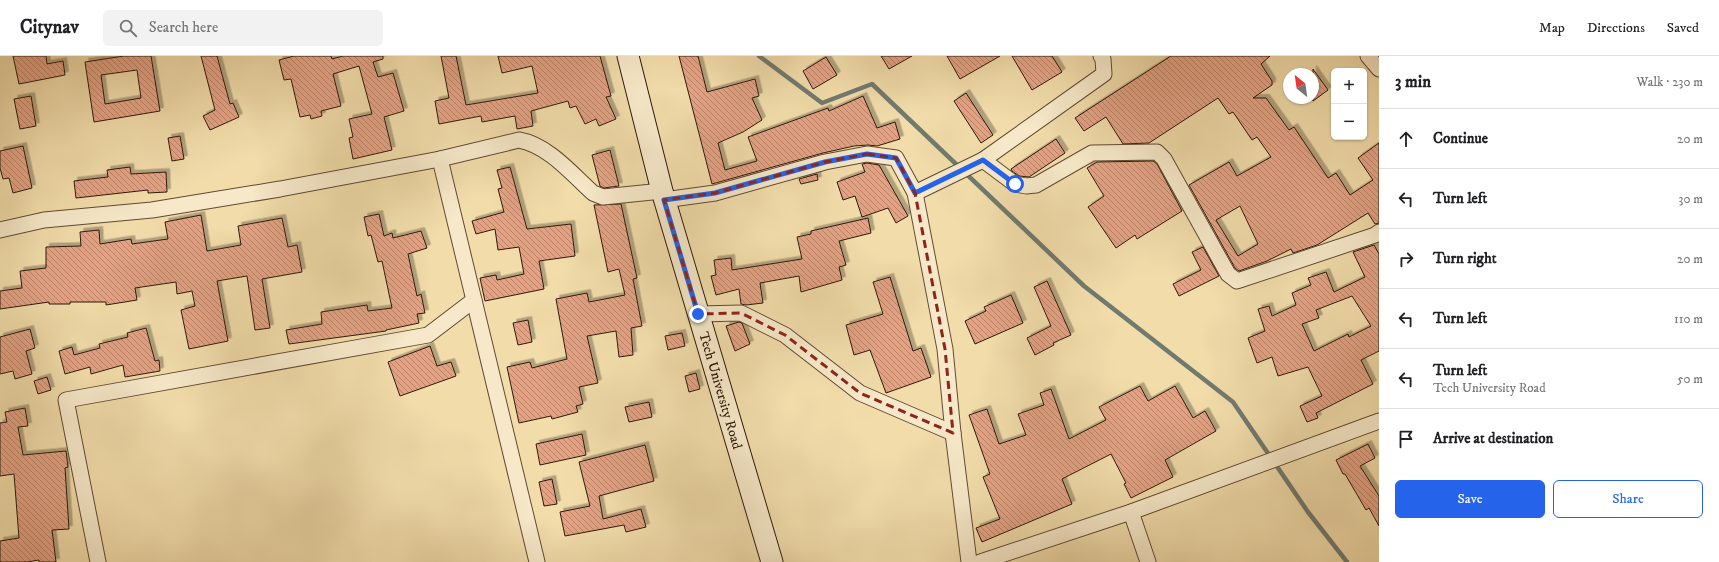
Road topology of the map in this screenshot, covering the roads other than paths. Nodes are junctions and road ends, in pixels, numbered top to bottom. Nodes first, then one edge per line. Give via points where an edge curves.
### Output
1 (628, 56) edge
2 (1100, 56) edge
3 (1368, 56) edge
4 (1379, 69) edge
5 (440, 159) junction
6 (983, 160) junction
7 (915, 193) junction
8 (663, 196) junction
9 (0, 230) edge
10 (1379, 232) edge
11 (474, 300) junction
12 (698, 314) junction
13 (1379, 421) edge
14 (953, 433) junction
15 (1130, 512) junction
16 (98, 562) edge
17 (537, 562) edge
18 (772, 562) edge
19 (969, 562) edge
20 (980, 562) edge
21 (1148, 562) edge

1 - 8 street, Tech University Road
2 - 6 street via 1103,59 1104,74
3 - 4 street
5 - 8 street via 519,140 542,147 593,193 603,197
5 - 9 street via 152,210 44,220
5 - 11 street
6 - 7 street
6 - 10 street via 1015,184 1026,186 1036,185 1092,153 1157,152 1164,160 1228,274 1237,281
7 - 8 street via 896,158 867,154 825,162 715,193
7 - 14 street via 945,349
8 - 12 street, Tech University Road
11 - 16 street via 428,335 66,400
11 - 17 street
12 - 14 street via 741,313 784,335 860,393
12 - 18 street, Tech University Road
13 - 15 street
14 - 19 street
15 - 20 street
15 - 21 street

